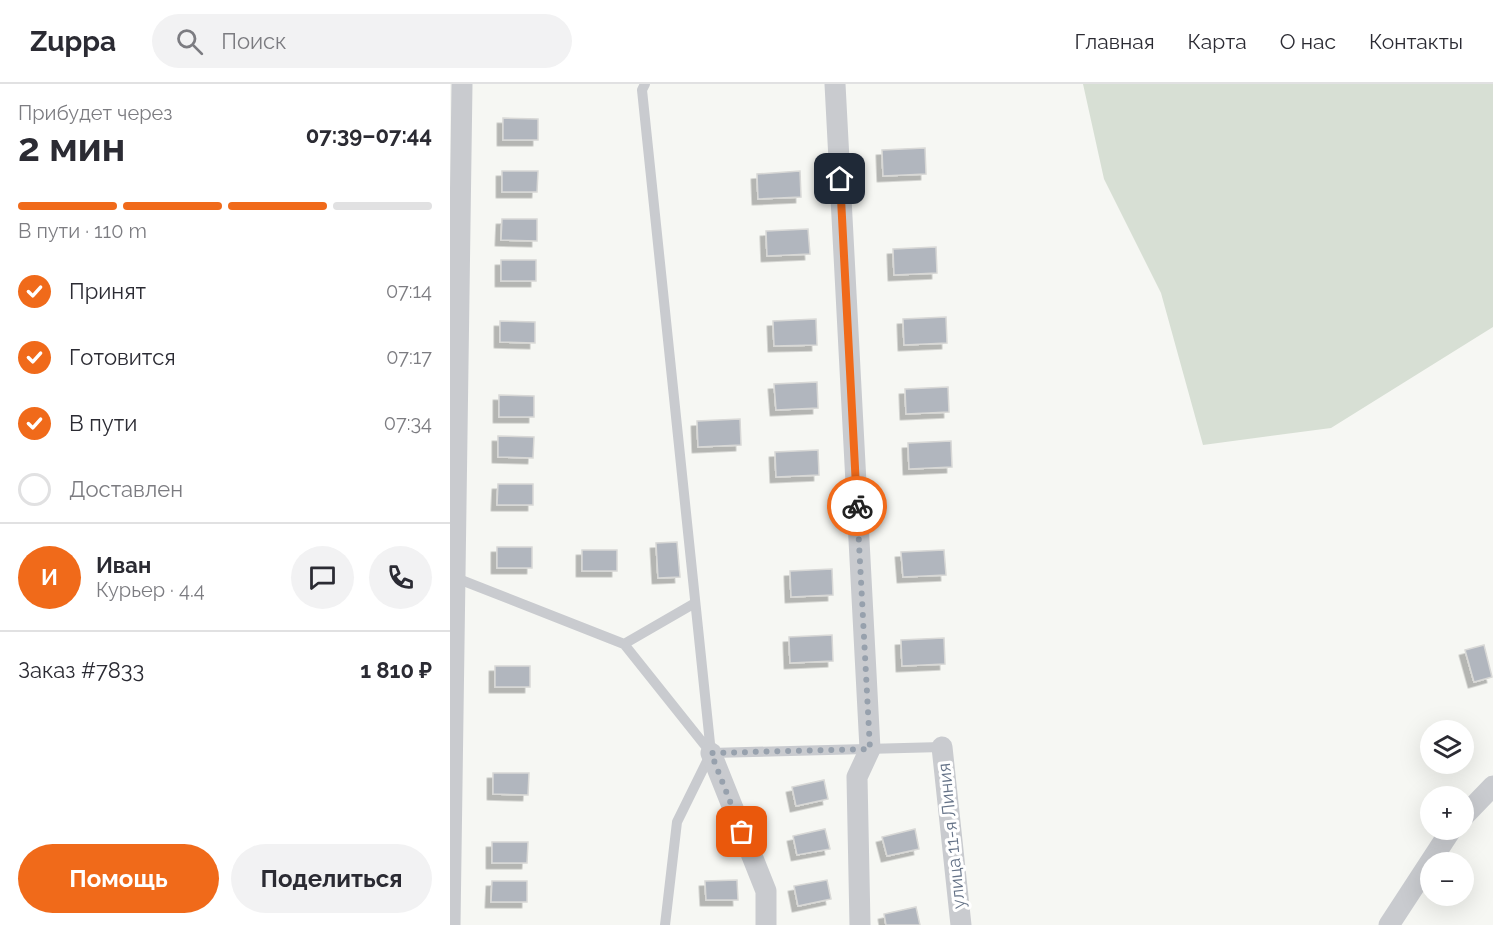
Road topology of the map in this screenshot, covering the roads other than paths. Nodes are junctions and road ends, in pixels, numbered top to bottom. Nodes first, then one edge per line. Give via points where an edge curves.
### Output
1 (462, 84) edge
2 (645, 84) edge
3 (835, 84) edge
4 (453, 579) edge
5 (695, 603) junction
6 (624, 644) junction
7 (942, 747) joint
8 (870, 749) junction
9 (711, 753) junction
10 (1493, 786) edge
11 (1474, 806) edge
12 (1444, 840) edge
13 (450, 925) edge
14 (665, 925) edge
15 (766, 925) edge
16 (860, 925) edge
17 (961, 925) edge
18 (1389, 925) edge

1 - 4 street
2 - 5 lane via 642,90
3 - 8 street
4 - 6 lane
4 - 13 street
5 - 6 lane
5 - 9 lane
6 - 9 lane
7 - 8 lane
7 - 17 street, улица 11-я Линия
8 - 9 lane
8 - 16 street via 857,777
9 - 14 lane via 678,822
9 - 15 street via 766,891
10 - 11 street
12 - 18 street

